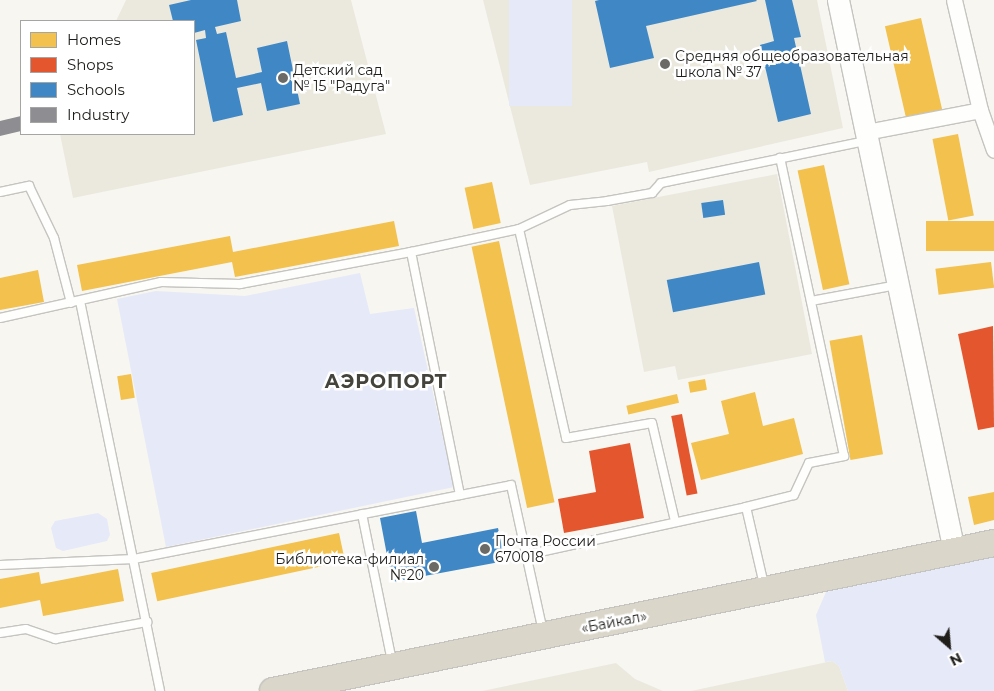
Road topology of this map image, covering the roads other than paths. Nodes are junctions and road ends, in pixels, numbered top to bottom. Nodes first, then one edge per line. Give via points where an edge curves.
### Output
1 (838, 0) edge
2 (954, 0) edge
3 (980, 110) junction
4 (867, 136) junction
5 (994, 150) edge
6 (780, 158) junction
7 (0, 192) edge
8 (519, 229) junction
9 (411, 252) junction
10 (898, 285) junction
11 (80, 301) junction
12 (811, 301) junction
13 (71, 303) junction
14 (0, 318) edge
15 (460, 495) junction
16 (746, 508) junction
17 (362, 514) junction
18 (675, 521) junction
19 (994, 543) edge
20 (954, 551) junction
21 (526, 555) junction
22 (134, 559) junction
23 (0, 565) edge
24 (766, 592) junction
25 (147, 622) junction
26 (0, 634) edge
27 (543, 636) junction
28 (393, 667) junction
29 (160, 691) edge
30 (273, 691) edge

1 - 4 main road
2 - 3 street
3 - 4 street
3 - 5 street
4 - 6 lane
4 - 10 main road
6 - 8 lane via 661,183 652,193 570,204
6 - 12 lane
7 - 13 lane via 29,186 54,238
8 - 9 lane
8 - 18 lane via 566,438 652,423
9 - 11 lane via 240,284 162,282
9 - 15 lane
10 - 12 lane
10 - 20 main road
11 - 13 lane
11 - 22 lane
12 - 16 lane via 844,456 809,463 794,495
13 - 14 lane
15 - 17 lane
15 - 21 lane via 511,485
16 - 18 lane
16 - 24 lane
17 - 22 lane
17 - 28 lane
18 - 21 lane
19 - 20 highway, «Байкал»
20 - 24 highway, «Байкал»
21 - 27 lane
22 - 23 lane
22 - 25 lane
24 - 27 highway, «Байкал»
25 - 26 lane via 55,639 26,629
25 - 29 lane
27 - 28 highway, «Байкал»
28 - 30 highway, «Байкал»

